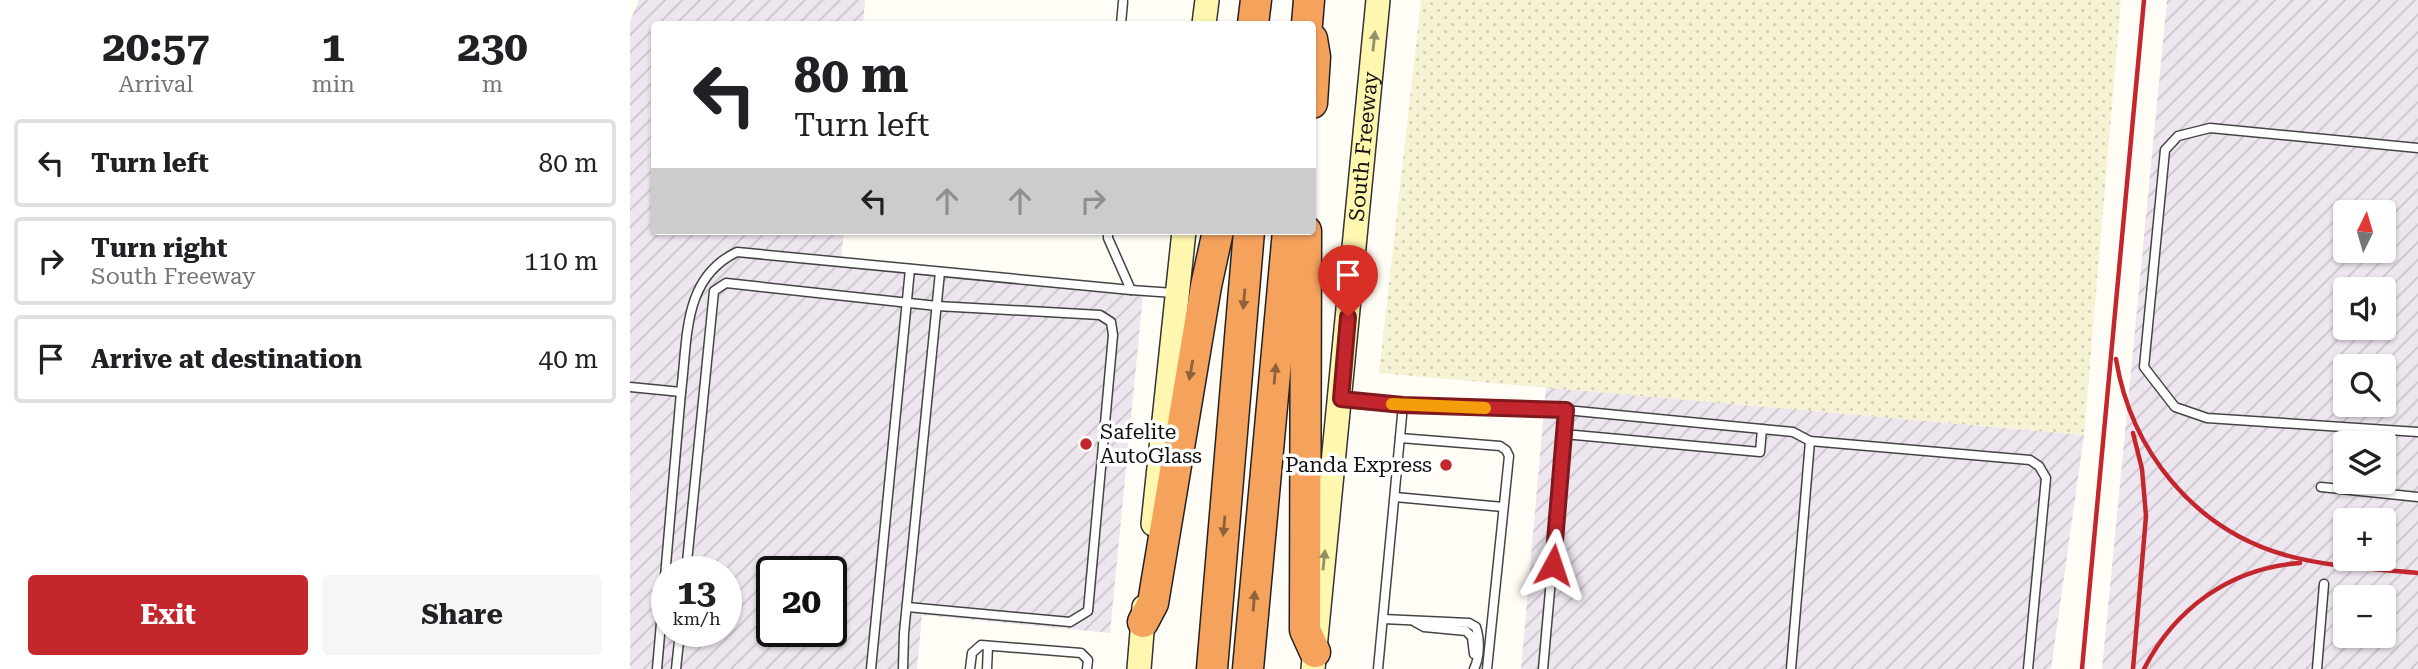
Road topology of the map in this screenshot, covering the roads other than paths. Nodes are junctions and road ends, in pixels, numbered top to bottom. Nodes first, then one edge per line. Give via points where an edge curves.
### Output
1 (1207, 0) edge
2 (1256, 0) edge
3 (1269, 0) edge
4 (1378, 0) edge
5 (1123, 2) edge
6 (1121, 21) edge
7 (1204, 21) edge
8 (1253, 21) edge
9 (1267, 21) edge
10 (2418, 148) edge
11 (1108, 235) edge
12 (1184, 235) edge
13 (1217, 235) edge
14 (1250, 235) edge
15 (1288, 235) edge
16 (1306, 235) edge
17 (910, 269) junction
18 (940, 272) junction
19 (1131, 290) junction
20 (1177, 294) junction
21 (907, 303) junction
22 (937, 306) junction
23 (630, 387) edge
24 (681, 392) junction
25 (1341, 399) junction
26 (1403, 405) junction
27 (1566, 410) junction
28 (1762, 429) junction
29 (2418, 432) edge
30 (1564, 434) junction
31 (1400, 438) junction
32 (1810, 441) junction
33 (2321, 487) dead end
34 (1395, 497) junction
35 (2418, 497) edge
36 (1503, 507) junction
37 (688, 556) edge
38 (2324, 584) dead end
39 (907, 607) junction
40 (1383, 619) junction
41 (1143, 622) junction
42 (988, 646) junction
43 (678, 647) edge
44 (1314, 661) edge
45 (1475, 668) edge
46 (657, 669) edge
47 (676, 669) edge
48 (871, 669) edge
49 (903, 669) edge
50 (970, 669) edge
51 (986, 669) edge
52 (1087, 669) edge
53 (1139, 669) edge
54 (1212, 669) edge
55 (1248, 669) edge
56 (1378, 669) edge
57 (1487, 669) edge
58 (1543, 669) edge
59 (1791, 669) edge
60 (2028, 669) edge
61 (2317, 669) edge

1 - 7 main road
2 - 8 highway
3 - 9 highway
25 -> 4 main road, South Freeway
5 - 6 lane
10 - 29 lane via 2210,128 2178,136 2165,150 2144,367 2175,407 2207,418
11 - 19 lane
12 - 20 main road
13 -> 41 highway via 1153,603
14 -> 54 highway
55 -> 15 highway
16 - 44 highway via 1305,630
17 - 18 lane
17 - 21 lane
17 - 24 lane via 737,252 720,260 693,297
18 - 19 lane
18 - 22 lane
19 - 20 lane
20 - 41 main road
21 - 22 lane
21 - 37 lane via 726,283 713,291
21 - 48 lane
22 - 39 lane
22 - 39 lane via 1100,315 1111,322 1088,611 1070,622
23 - 24 lane
24 - 46 lane
25 - 26 lane
44 -> 25 main road, South Freeway
26 - 27 lane
26 - 31 lane
27 - 28 lane
27 - 30 lane
28 - 30 lane via 1760,452
28 - 32 lane via 1793,432
30 - 58 lane
31 - 34 lane
31 - 36 lane via 1506,450
32 - 59 lane
32 - 60 lane via 2030,460 2039,466 2046,478
33 - 35 lane
34 - 36 lane
34 - 40 lane
36 - 57 lane
38 - 61 lane
39 - 49 lane
40 - 45 lane via 1476,627
40 - 56 lane
41 - 53 main road
42 - 50 lane via 981,645 972,653
42 - 51 lane
42 - 52 lane via 1081,653 1088,660
43 - 47 lane

